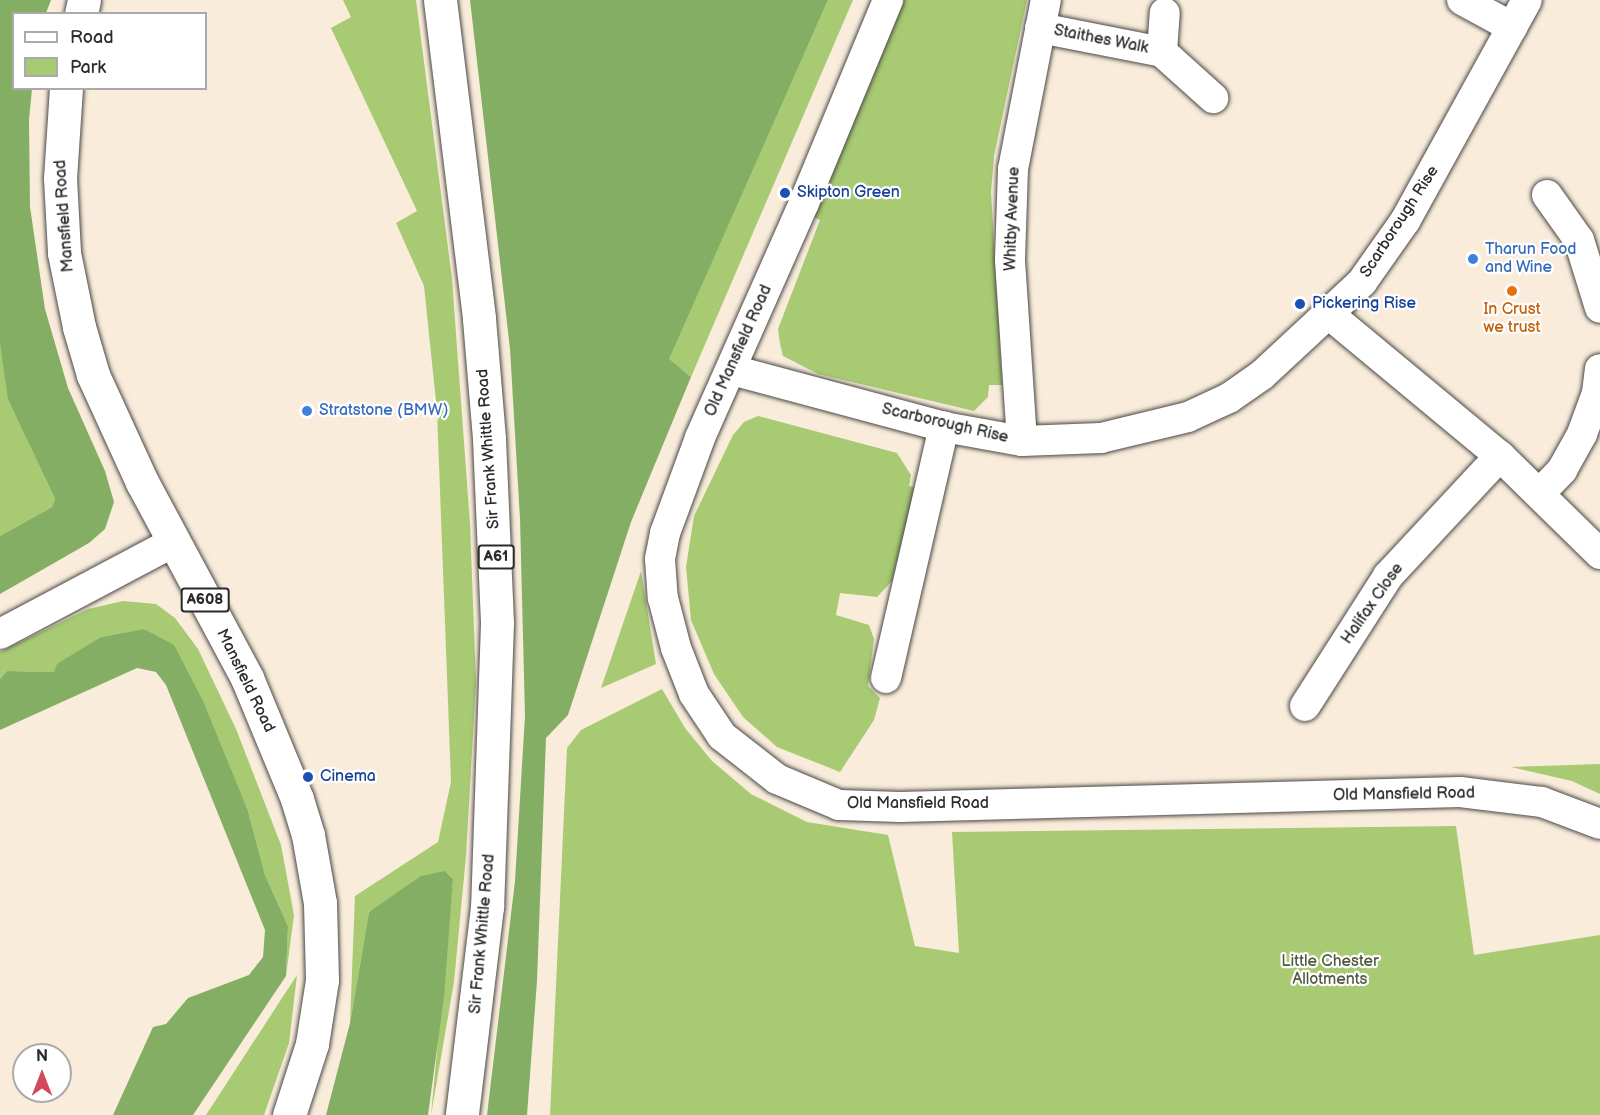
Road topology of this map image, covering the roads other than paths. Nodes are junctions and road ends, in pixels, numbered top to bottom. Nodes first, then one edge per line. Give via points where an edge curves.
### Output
1 (440, 0) edge
2 (888, 0) edge
3 (1462, 0) edge
4 (1527, 0) edge
5 (1165, 13) dead end
6 (1043, 14) edge
7 (1512, 27) junction
8 (1162, 52) junction
9 (66, 90) edge
10 (1213, 99) dead end
11 (1547, 195) dead end
12 (1600, 308) edge
13 (1330, 315) junction
14 (1600, 369) edge
15 (732, 370) junction
16 (944, 427) junction
17 (1022, 441) junction
18 (1500, 456) junction
19 (1540, 493) junction
20 (174, 542) junction
21 (1600, 554) edge
22 (0, 634) edge
23 (886, 678) dead end
24 (1305, 706) dead end
25 (1600, 824) edge
26 (289, 1115) edge
27 (462, 1115) edge

1 - 27 main road, Sir Frank Whittle Road / A61 via 480,330 497,623 487,907
2 - 15 street, Old Mansfield Road
3 - 7 street
4 - 7 street, Scarborough Rise
5 - 8 street, Staithes Walk
6 - 8 street, Staithes Walk
6 - 17 street, Whitby Avenue via 1013,169 1010,259
7 - 13 street, Scarborough Rise via 1405,221 1362,282
8 - 10 street, Staithes Walk
9 - 20 main road, Mansfield Road / A608 via 60,178 62,219 79,327 110,419
11 - 12 street via 1580,240
13 - 17 street, Scarborough Rise via 1262,375 1229,398 1188,417 1101,438
13 - 18 street
14 - 19 street via 1597,393 1582,434 1562,470
15 - 16 street, Scarborough Rise
15 - 25 street, Old Mansfield Road via 676,497 660,559 663,598 681,662 706,714 730,743 777,779 839,805 900,807 1460,792 1542,802
16 - 17 street, Scarborough Rise
16 - 23 street
18 - 19 street
18 - 24 street, Halifax Close via 1388,576
19 - 21 street
20 - 22 street
20 - 26 main road, Mansfield Road / A608 via 262,711 297,799 314,864 320,903 322,980 312,1044

